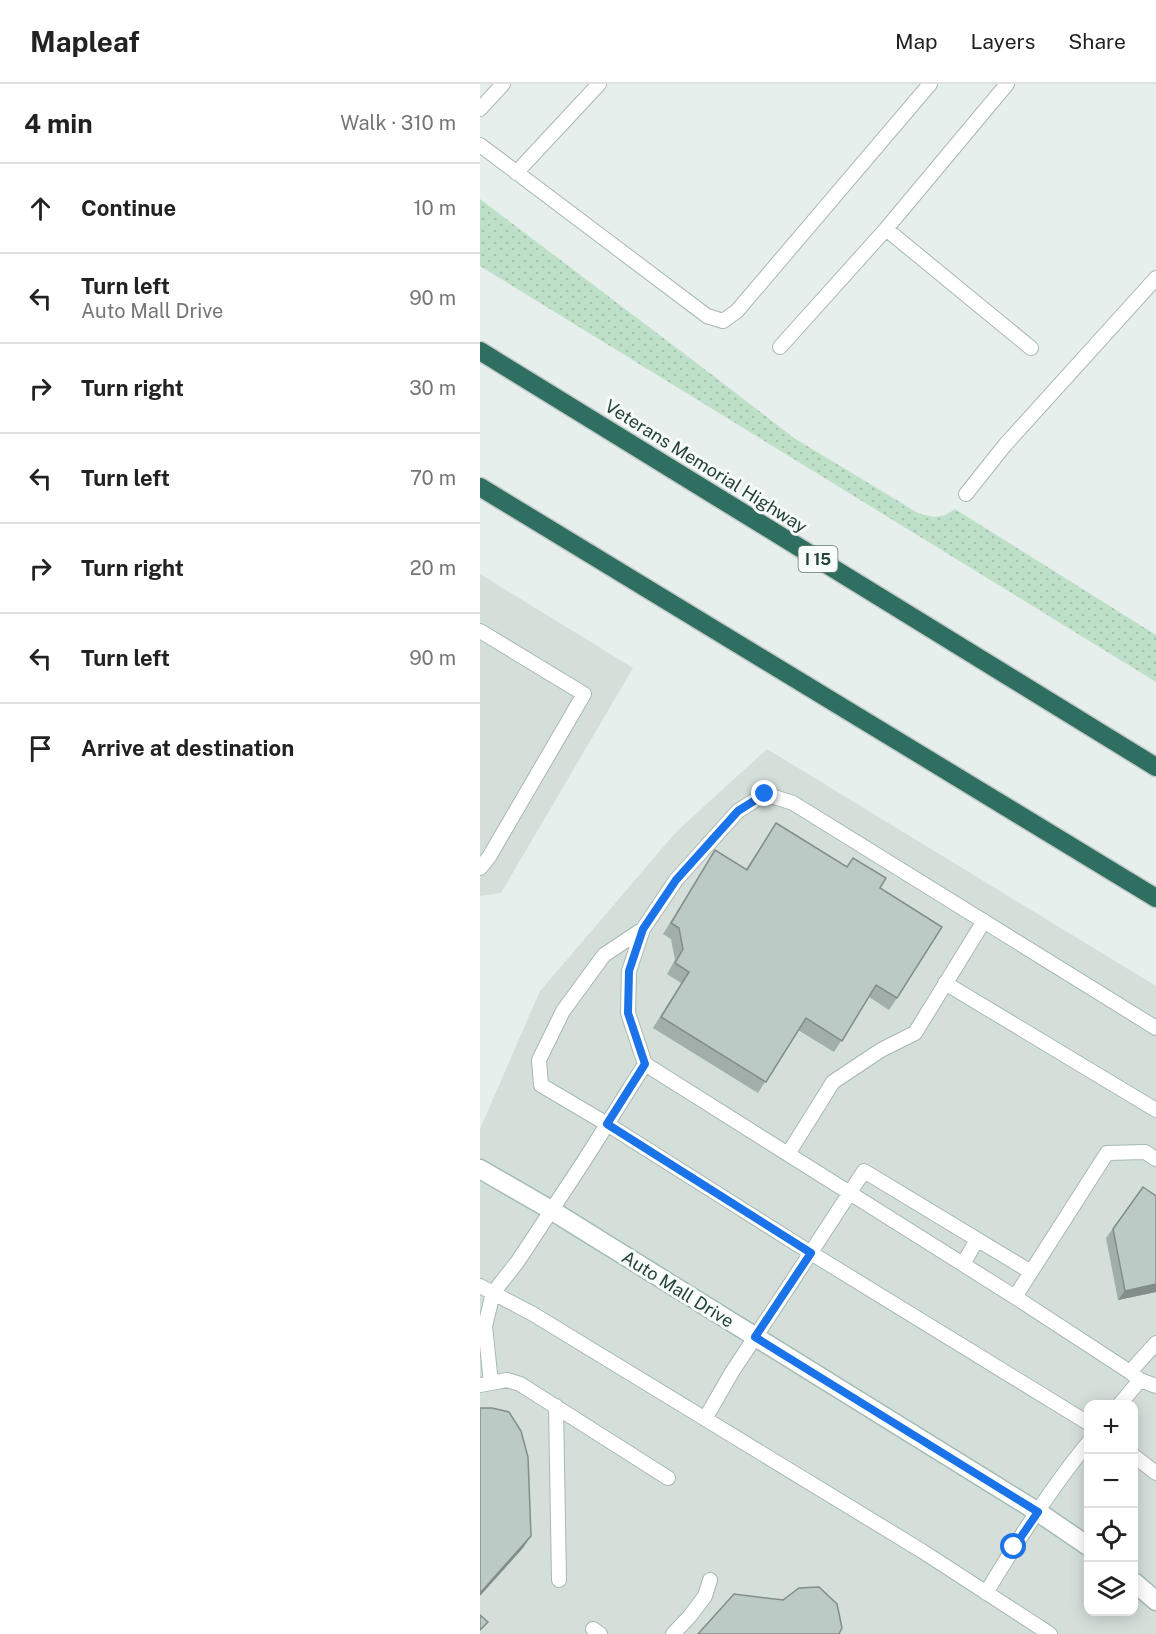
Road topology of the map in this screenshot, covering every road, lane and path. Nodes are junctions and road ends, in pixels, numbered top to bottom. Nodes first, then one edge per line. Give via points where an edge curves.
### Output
1 (503, 84) edge
2 (599, 84) edge
3 (930, 84) edge
4 (1007, 84) edge
5 (480, 109) edge
6 (480, 145) edge
7 (516, 173) junction
8 (886, 229) junction
9 (1156, 278) edge
10 (780, 347) dead end
11 (1031, 348) dead end
12 (480, 351) edge
13 (480, 487) edge
14 (966, 494) dead end
15 (480, 631) edge
16 (1156, 766) edge
17 (480, 868) edge
18 (1156, 898) edge
19 (984, 921) junction
20 (643, 929) junction
21 (945, 983) junction
22 (1156, 1028) edge
23 (645, 1064) junction
24 (1156, 1110) edge
25 (607, 1124) junction
26 (788, 1154) junction
27 (1156, 1159) edge
28 (480, 1169) edge
29 (850, 1193) junction
30 (917, 1204) junction
31 (550, 1210) junction
32 (903, 1227) junction
33 (977, 1240) junction
34 (811, 1253) junction
35 (963, 1264) junction
36 (1031, 1272) junction
37 (480, 1286) edge
38 (493, 1293) junction
39 (1016, 1297) junction
40 (482, 1327) edge
41 (755, 1337) junction
42 (1156, 1343) edge
43 (1135, 1376) junction
44 (485, 1384) edge
45 (1156, 1386) edge
46 (1121, 1400) edge
47 (556, 1406) junction
48 (705, 1419) junction
49 (1084, 1420) edge
50 (1084, 1450) edge
51 (1138, 1459) edge
52 (1156, 1473) edge
53 (668, 1478) dead end
54 (1038, 1512) junction
55 (1084, 1543) edge
56 (559, 1580) dead end
57 (710, 1580) dead end
58 (1138, 1585) edge
59 (986, 1593) junction
60 (1156, 1601) edge
61 (673, 1634) edge
62 (1050, 1634) edge

1 - 5 lane
2 - 7 lane
3 - 7 lane via 737,311 723,321 707,316
4 - 8 lane
6 - 7 lane
8 - 10 lane
8 - 11 lane
9 - 14 lane via 1005,445
12 - 16 highway, Veterans Memorial Highway / I 15
13 - 18 highway
15 - 17 lane via 584,694
19 - 20 lane via 793,803 765,794 738,811 676,880
19 - 21 lane
19 - 22 lane
20 - 23 lane via 629,971 628,1013
20 - 25 lane via 604,955 563,1011 539,1059 541,1085
21 - 24 lane
21 - 26 lane via 915,1033 833,1082
23 - 25 lane
23 - 26 lane
25 - 31 lane
25 - 34 lane
26 - 29 lane
27 - 36 lane via 1145,1152 1107,1153
28 - 31 street, Auto Mall Drive
29 - 30 lane via 864,1172
29 - 32 lane
29 - 34 lane
30 - 32 lane
30 - 33 lane
31 - 38 lane
31 - 41 street, Auto Mall Drive
32 - 35 lane
33 - 35 lane
33 - 36 lane
34 - 41 lane
34 - 49 lane
35 - 39 lane
36 - 39 lane
37 - 38 lane
38 - 40 lane
38 - 48 lane
39 - 43 lane
40 - 44 lane
41 - 48 lane
41 - 54 street, Auto Mall Drive
42 - 43 lane
43 - 45 lane
43 - 46 lane
44 - 47 lane via 507,1380 520,1384
47 - 53 lane
47 - 56 lane
48 - 59 lane
50 - 54 lane
51 - 52 lane
54 - 55 street, Auto Mall Drive
54 - 59 lane
57 - 61 lane via 705,1596
58 - 60 street
59 - 62 lane

